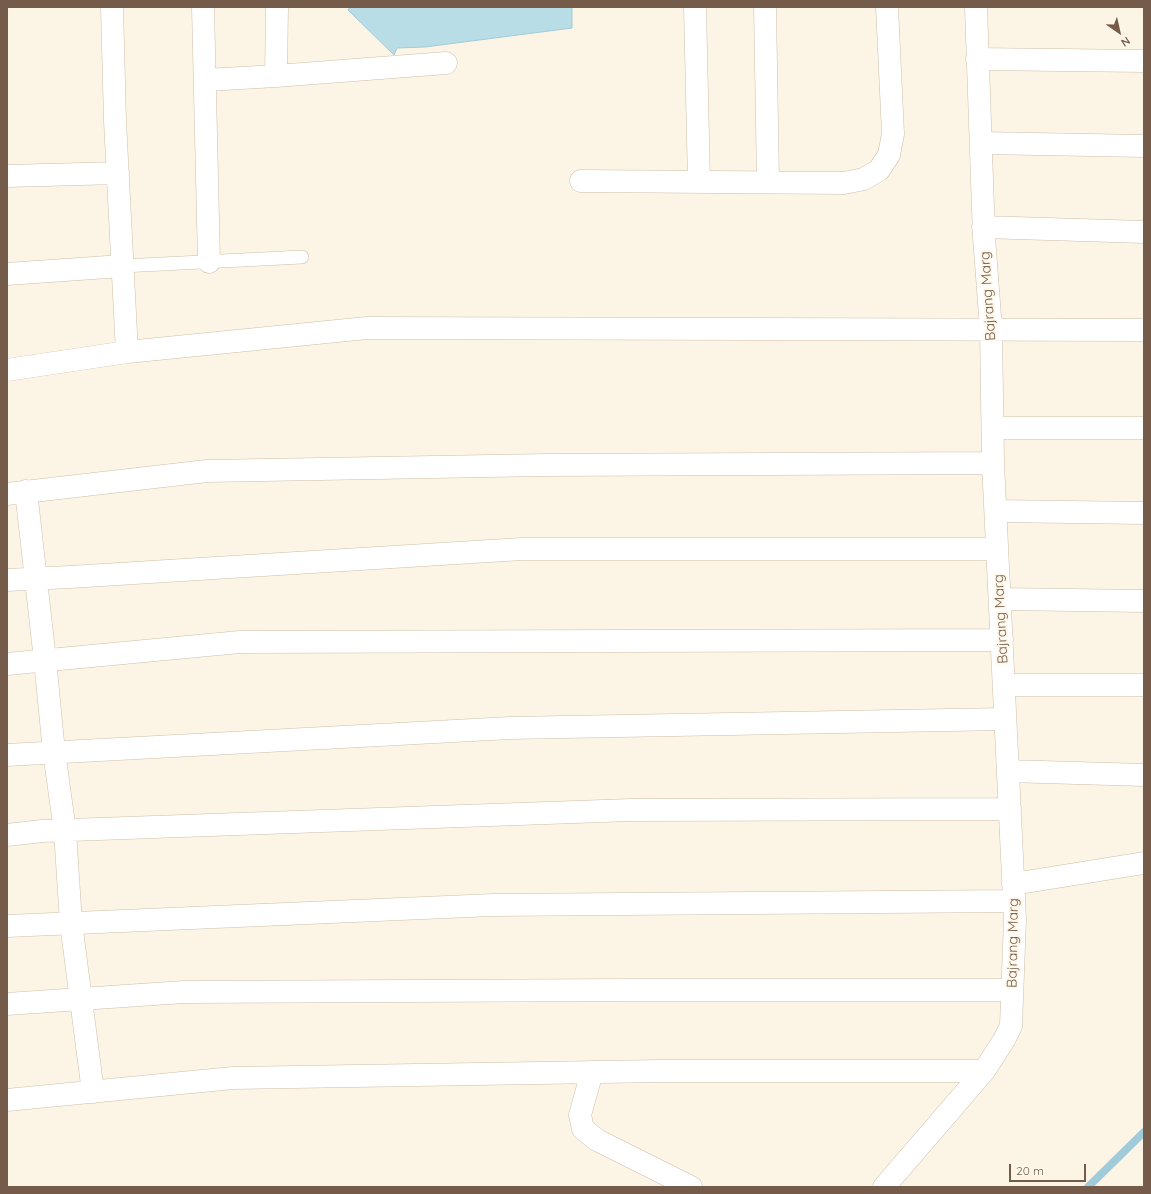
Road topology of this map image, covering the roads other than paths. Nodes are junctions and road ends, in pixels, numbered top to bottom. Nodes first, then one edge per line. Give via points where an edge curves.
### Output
1 (112, 7) edge
2 (203, 7) edge
3 (277, 7) edge
4 (695, 7) edge
5 (765, 7) edge
6 (887, 7) edge
7 (976, 7) edge
8 (978, 59) junction
9 (1144, 61) edge
10 (446, 63) dead end
11 (276, 76) junction
12 (206, 80) junction
13 (980, 143) junction
14 (1144, 146) edge
15 (118, 173) junction
16 (7, 176) edge
17 (581, 181) dead end
18 (699, 182) junction
19 (768, 182) junction
20 (984, 227) junction
21 (1144, 232) edge
22 (302, 257) dead end
23 (209, 262) junction
24 (122, 266) junction
25 (7, 274) edge
26 (991, 329) junction
27 (1144, 330) edge
28 (127, 352) junction
29 (7, 370) edge
30 (994, 428) junction
31 (1144, 428) edge
32 (994, 463) junction
33 (16, 492) edge
34 (996, 512) junction
35 (1144, 514) edge
36 (997, 549) junction
37 (36, 578) junction
38 (7, 580) edge
39 (1000, 599) junction
40 (1144, 602) edge
41 (1002, 640) junction
42 (45, 660) junction
43 (7, 664) edge
44 (1144, 685) edge
45 (1004, 686) junction
46 (1005, 719) junction
47 (54, 752) junction
48 (7, 754) edge
49 (1008, 771) junction
50 (1144, 775) edge
51 (1010, 809) junction
52 (65, 830) junction
53 (7, 834) edge
54 (1144, 863) edge
55 (1013, 892) junction
56 (71, 923) junction
57 (7, 926) edge
58 (1012, 990) junction
59 (80, 999) junction
60 (7, 1004) edge
61 (984, 1071) junction
62 (592, 1072) junction
63 (93, 1092) junction
64 (7, 1100) edge
65 (691, 1187) edge
66 (884, 1187) edge

1 - 15 street
2 - 12 street
3 - 11 street
4 - 18 street
5 - 19 street
6 - 19 street via 893,134 889,155 880,170 864,179 844,183
7 - 8 street, Bajrang Marg
8 - 9 street
8 - 13 street, Bajrang Marg
10 - 11 street
11 - 12 street
12 - 23 street
13 - 14 street
13 - 20 street, Bajrang Marg
15 - 16 street
15 - 24 street
17 - 18 street
18 - 19 street
20 - 21 street
20 - 26 street, Bajrang Marg
22 - 23 lane
23 - 24 lane
24 - 25 street
24 - 28 street
26 - 27 street
26 - 28 street via 367,328
26 - 30 street, Bajrang Marg
28 - 29 street
30 - 31 street
30 - 32 street, Bajrang Marg
32 - 33 street via 546,465 208,471
32 - 34 street, Bajrang Marg
33 - 37 street
34 - 35 street
34 - 36 street, Bajrang Marg
36 - 37 street via 522,549
36 - 39 street, Bajrang Marg
37 - 38 street
37 - 42 street
39 - 40 street
39 - 41 street, Bajrang Marg
41 - 42 street via 240,642
41 - 45 street, Bajrang Marg
42 - 43 street
42 - 47 street
44 - 45 street
45 - 46 street, Bajrang Marg
46 - 47 street via 510,728
46 - 49 street, Bajrang Marg
47 - 48 street
47 - 52 street
49 - 50 street
49 - 51 street, Bajrang Marg
51 - 52 street via 631,810
51 - 55 street, Bajrang Marg
52 - 53 street
52 - 56 street
54 - 55 street
55 - 56 street via 493,905
55 - 58 street, Bajrang Marg via 1015,919
56 - 57 street
56 - 59 street
58 - 59 street via 184,992
58 - 61 street, Bajrang Marg via 1011,1026
59 - 60 street
59 - 63 street
61 - 62 street
61 - 66 street, Bajrang Marg
62 - 63 street via 233,1078
62 - 65 street via 580,1115 583,1129 597,1140
63 - 64 street

